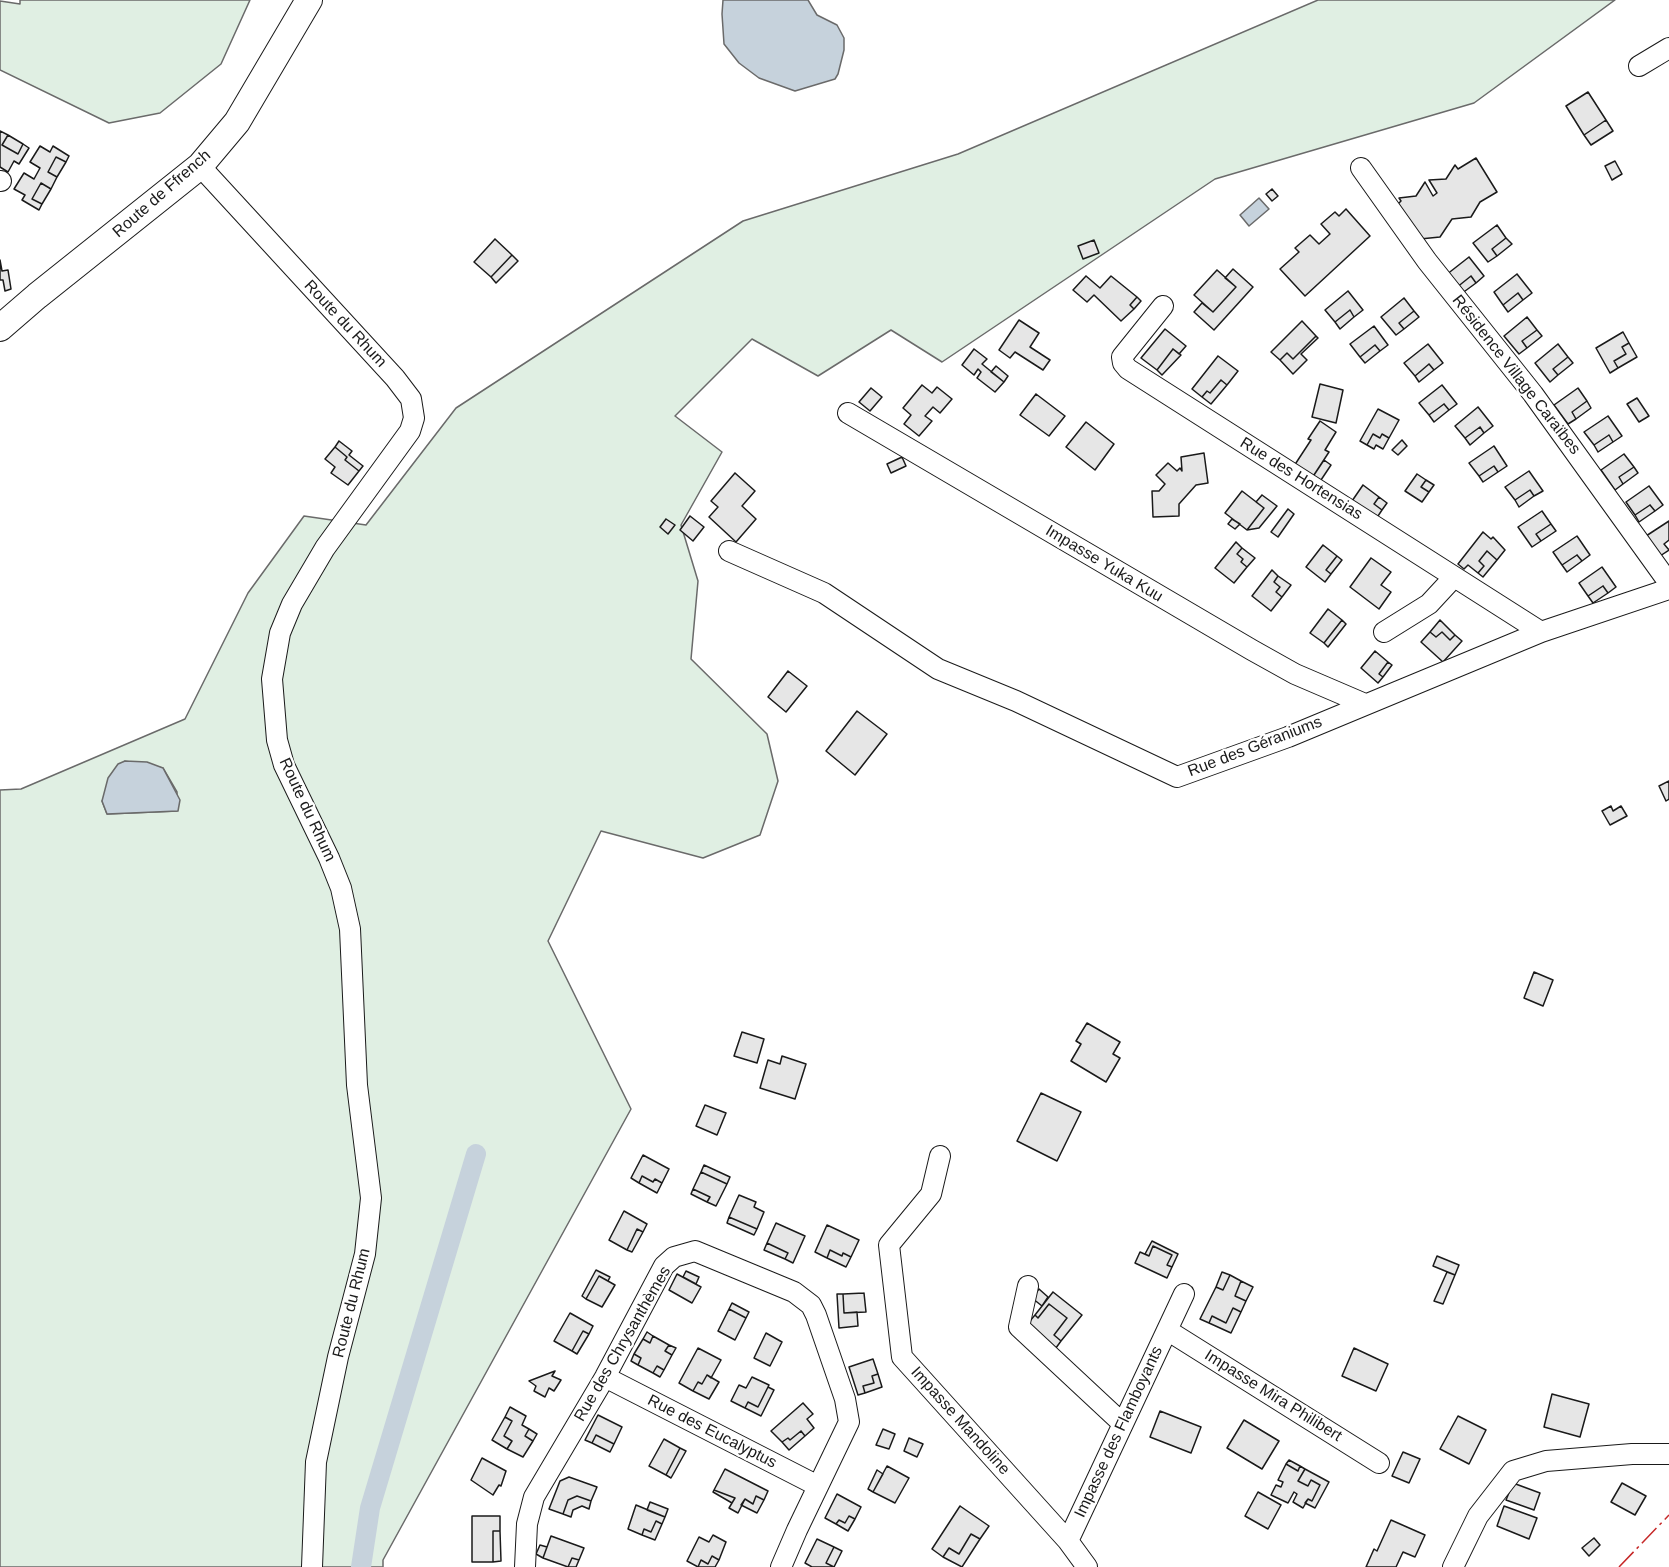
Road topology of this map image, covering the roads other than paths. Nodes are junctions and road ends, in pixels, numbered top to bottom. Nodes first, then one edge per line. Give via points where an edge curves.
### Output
1 (309, 0) edge
2 (1669, 48) edge
3 (1639, 66) dead end
4 (200, 166) junction
5 (1361, 168) dead end
6 (1163, 306) dead end
7 (0, 328) edge
8 (848, 413) dead end
9 (729, 551) dead end
10 (1454, 577) junction
11 (1669, 583) edge
12 (1669, 589) edge
13 (1384, 632) dead end
14 (1541, 632) junction
15 (1365, 704) junction
16 (940, 1156) dead end
17 (1028, 1286) dead end
18 (1184, 1294) dead end
19 (1167, 1330) junction
20 (605, 1377) junction
21 (1122, 1423) junction
22 (1669, 1454) edge
23 (1379, 1463) dead end
24 (818, 1486) junction
25 (1068, 1541) junction
26 (312, 1567) edge
27 (525, 1567) edge
28 (781, 1567) edge
29 (1087, 1567) edge
30 (1453, 1567) edge

1 - 4 main road, Route de Ffrench via 237,122
2 - 3 street
4 - 7 main road, Route de Ffrench
4 - 26 street, Route du Rhum via 395,378 411,399 414,418 410,431 325,548 292,604 280,633 272,679 277,740 284,765 329,858 350,928 357,1085 371,1198 365,1254 316,1462
5 - 11 street, Résidence Village Caraïbes via 1427,261 1533,394
6 - 10 street, Rue des Hortensias via 1122,357 1128,369
8 - 15 street, Impasse Yuka Kuu via 1252,650 1295,674
9 - 15 street, Rue des Géraniums via 824,592 938,669 1016,700 1177,777
10 - 13 street via 1429,604
10 - 14 street, Rue des Hortensias
12 - 14 street, Rue des Géraniums
14 - 15 street, Rue des Géraniums
16 - 25 street, Impasse Mandoline via 932,1194 889,1245 902,1357
17 - 21 street via 1019,1327
18 - 19 street, Impasse des Flamboyants
19 - 21 street, Impasse des Flamboyants
19 - 23 street, Impasse Mira Philibert
20 - 24 street, Rue des Eucalyptus
20 - 24 street, Rue des Chrysanthèmes via 664,1266 682,1253 695,1251 794,1292 811,1305 816,1315 848,1411 849,1422
20 - 27 street, Rue des Chrysanthèmes via 534,1497 527,1524
21 - 25 street, Impasse des Flamboyants
22 - 30 street via 1546,1461 1513,1471 1478,1516
24 - 28 street, Rue des Chrysanthèmes
25 - 29 street

